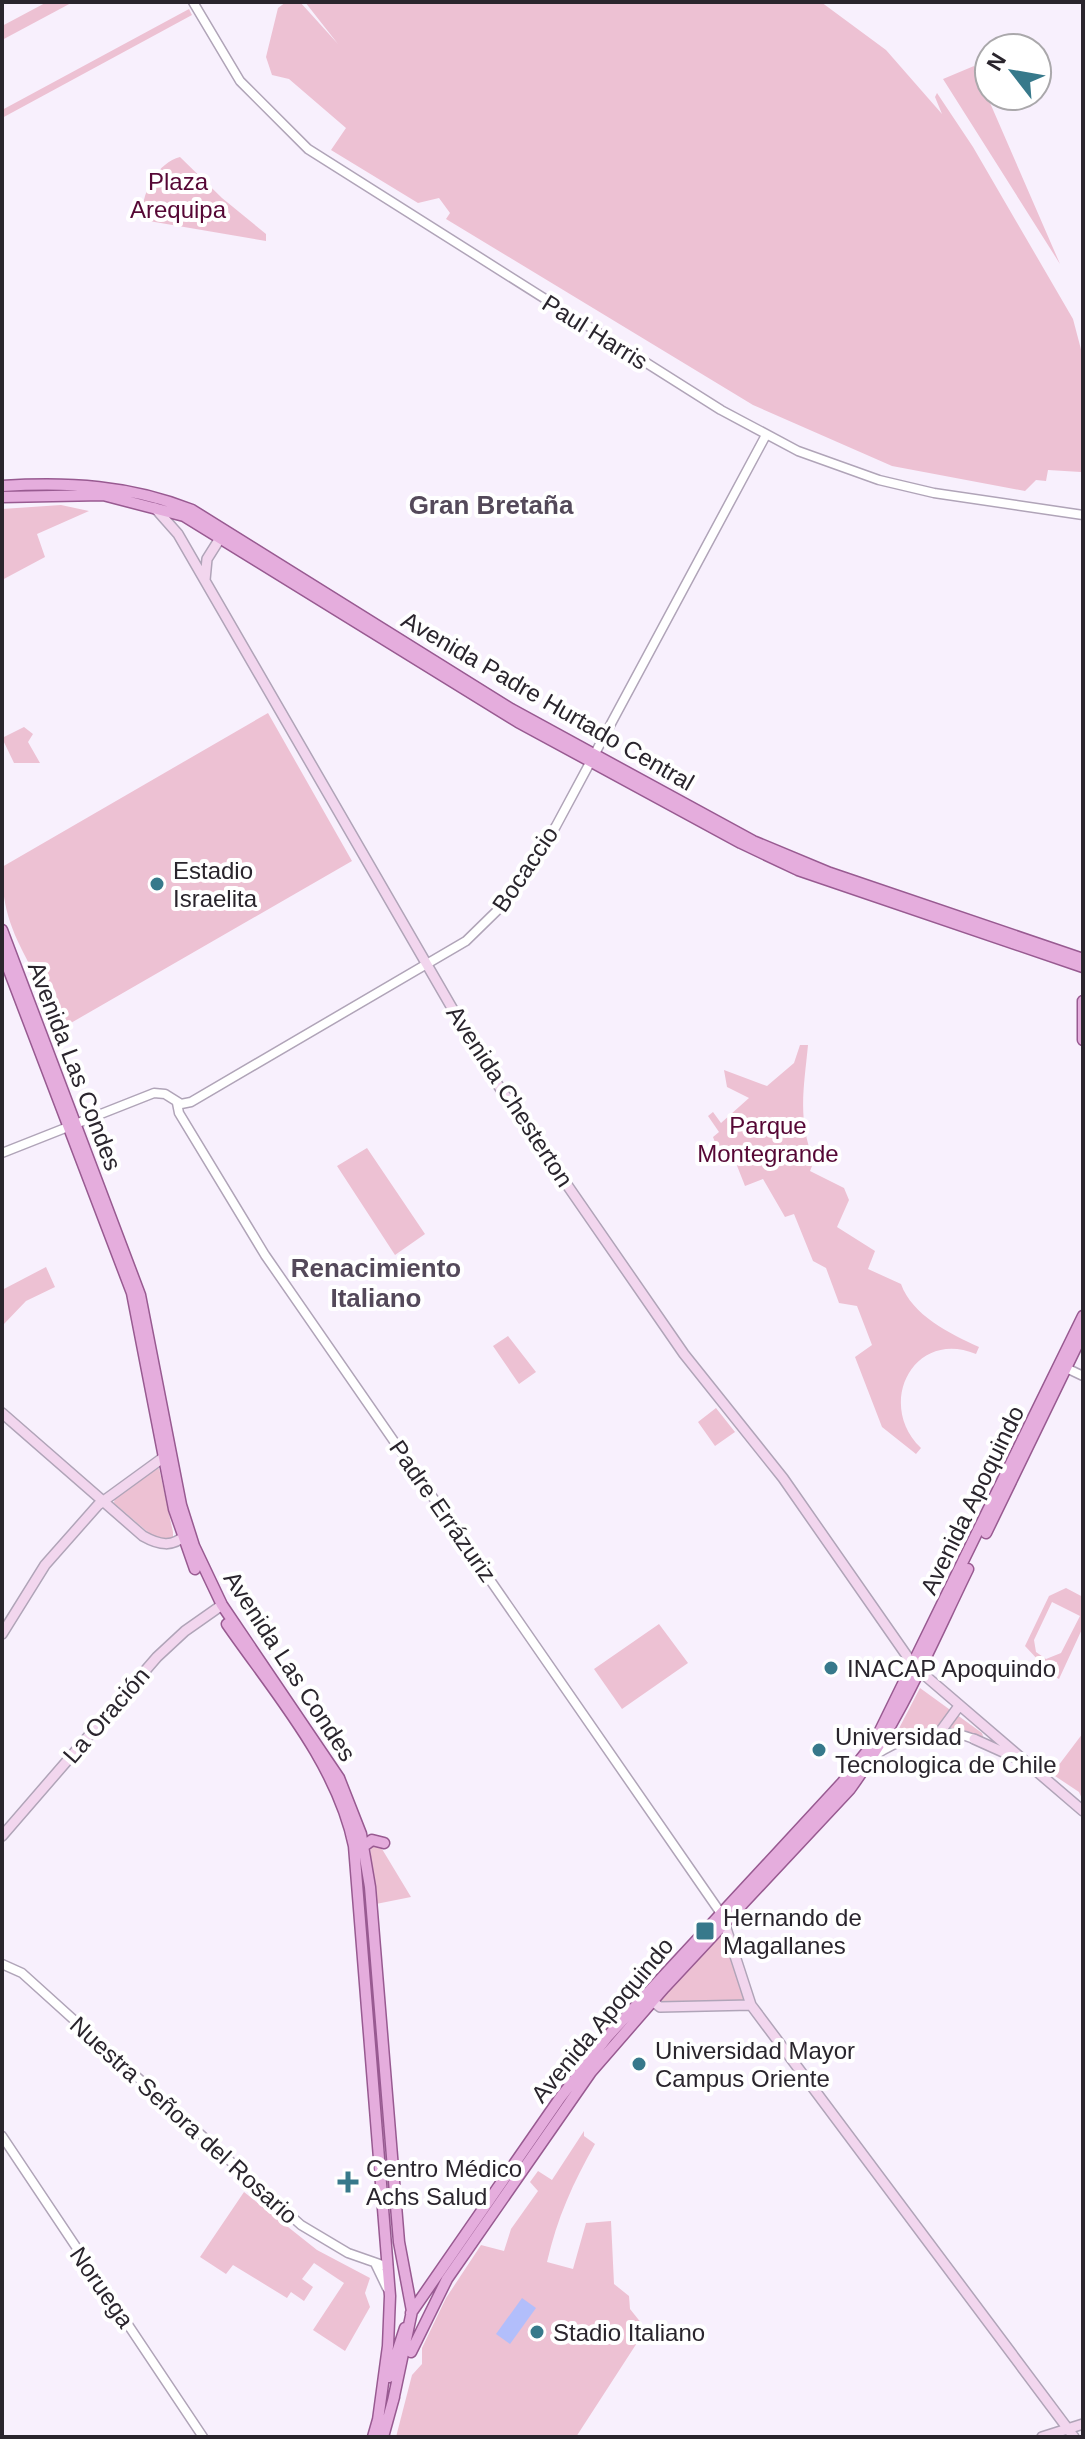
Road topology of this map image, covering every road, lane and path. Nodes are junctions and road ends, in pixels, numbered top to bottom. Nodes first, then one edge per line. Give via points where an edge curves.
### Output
1 (193, 2) edge
2 (766, 435) junction
3 (2, 486) edge
4 (2, 497) edge
5 (145, 503) junction
6 (1083, 515) edge
7 (224, 532) junction
8 (188, 551) junction
9 (209, 555) junction
10 (207, 587) junction
11 (592, 759) junction
12 (2, 930) edge
13 (2, 952) edge
14 (1083, 959) edge
15 (427, 965) junction
16 (1083, 967) edge
17 (10, 973) edge
18 (1083, 1001) edge
19 (1083, 1040) edge
20 (177, 1103) junction
21 (73, 1126) junction
22 (3, 1150) edge
23 (1083, 1316) edge
24 (1083, 1333) edge
25 (1063, 1366) junction
26 (1083, 1376) edge
27 (2, 1413) edge
28 (164, 1457) junction
29 (102, 1501) junction
30 (186, 1535) junction
31 (219, 1607) junction
32 (2, 1634) edge
33 (917, 1670) junction
34 (959, 1706) junction
35 (940, 1732) junction
36 (974, 1739) joint
37 (875, 1755) junction
38 (1018, 1756) junction
39 (835, 1790) junction
40 (833, 1807) junction
41 (1083, 1811) edge
42 (2, 1836) edge
43 (384, 1843) dead end
44 (364, 1846) junction
45 (722, 1918) junction
46 (2, 1964) edge
47 (654, 1983) junction
48 (652, 2001) junction
49 (751, 2005) junction
50 (2, 2136) edge
51 (375, 2263) junction
52 (388, 2267) junction
53 (409, 2284) junction
54 (428, 2289) junction
55 (390, 2296) junction
56 (412, 2311) junction
57 (393, 2401) junction
58 (378, 2420) junction
59 (1083, 2424) edge
60 (1071, 2433) edge
61 (203, 2437) edge
62 (373, 2437) edge
63 (383, 2437) edge
64 (1042, 2437) edge

1 - 2 street, Paul Harris via 240,81 308,149
2 - 6 street, Paul Harris via 836,466 900,486
2 - 11 street, Bocaccio
3 - 7 main road, Avenida Padre Hurtado Central via 126,489 179,505
4 - 5 main road, Avenida Padre Hurtado Central via 78,493
5 - 7 main road, Avenida Padre Hurtado Central
5 - 8 main road, Avenida Chesterton via 170,522
7 - 9 main road
7 - 11 main road, Avenida Padre Hurtado Central
8 - 9 main road
8 - 10 main road, Avenida Chesterton
9 - 10 main road
10 - 15 main road, Avenida Chesterton
11 - 14 main road, Avenida Padre Hurtado Central via 792,859
11 - 15 street, Bocaccio via 512,896 476,933
11 - 16 main road, Avenida Padre Hurtado Central via 798,870
12 - 17 main road, Avenida Las Condes
13 - 17 main road, Avenida Las Condes
15 - 20 street, Bocaccio via 191,1102
15 - 33 main road, Avenida Chesterton via 489,1072 675,1341 783,1478
17 - 21 main road, Avenida Las Condes
18 - 19 main road
20 - 21 street, Bocaccio via 154,1093
20 - 45 street, Padre Errázuriz via 257,1243
21 - 22 street, Bocaccio
21 - 28 main road, Avenida Las Condes via 134,1302
21 - 30 main road, Avenida Las Condes via 143,1303
23 - 25 main road, Avenida Apoquindo
24 - 25 main road, Avenida Apoquindo
25 - 26 street
25 - 33 main road, Avenida Apoquindo
27 - 29 main road
28 - 29 main road
28 - 30 main road, Avenida Las Condes
29 - 30 main road via 156,1543 175,1544
29 - 32 main road via 38,1575
30 - 31 main road, Avenida Las Condes
31 - 42 main road, La Oración via 157,1657
31 - 44 main road, Avenida Las Condes via 332,1765
31 - 52 main road, Avenida Las Condes via 325,1770 349,1825 361,1888
33 - 34 main road, Avenida Chesterton
33 - 37 main road, Avenida Apoquindo
33 - 39 main road, Avenida Apoquindo via 881,1732
34 - 35 main road
34 - 38 main road, Avenida Chesterton
35 - 36 street
35 - 37 street via 903,1740
36 - 38 main road
37 - 40 main road, Avenida Apoquindo
38 - 41 main road, Avenida Chesterton
39 - 40 main road
39 - 45 main road, Avenida Apoquindo
40 - 45 main road, Avenida Apoquindo
43 - 44 main road via 372,1840
44 - 53 main road, Avenida Las Condes via 399,2242
45 - 47 main road, Avenida Apoquindo
45 - 48 main road, Avenida Apoquindo
45 - 49 main road
46 - 51 street, Nuestra Señora del Rosario via 22,1973 301,2225
47 - 48 main road
47 - 54 main road, Avenida Apoquindo via 560,2098
48 - 49 main road via 660,2007
48 - 57 main road, Avenida Apoquindo via 567,2104 447,2279 418,2332
49 - 60 main road
50 - 61 street, Noruega
51 - 52 street, Nuestra Señora del Rosario
51 - 55 street
52 - 53 main road
52 - 55 main road, Avenida Las Condes
53 - 54 main road
53 - 56 main road, Avenida Las Condes
54 - 56 main road, Avenida Apoquindo
55 - 58 main road, Avenida Las Condes
56 - 57 main road, Avenida Las Condes
56 - 58 main road, Avenida Apoquindo
57 - 63 main road, Avenida Apoquindo
58 - 62 main road, Avenida Apoquindo
59 - 60 main road
60 - 64 main road

